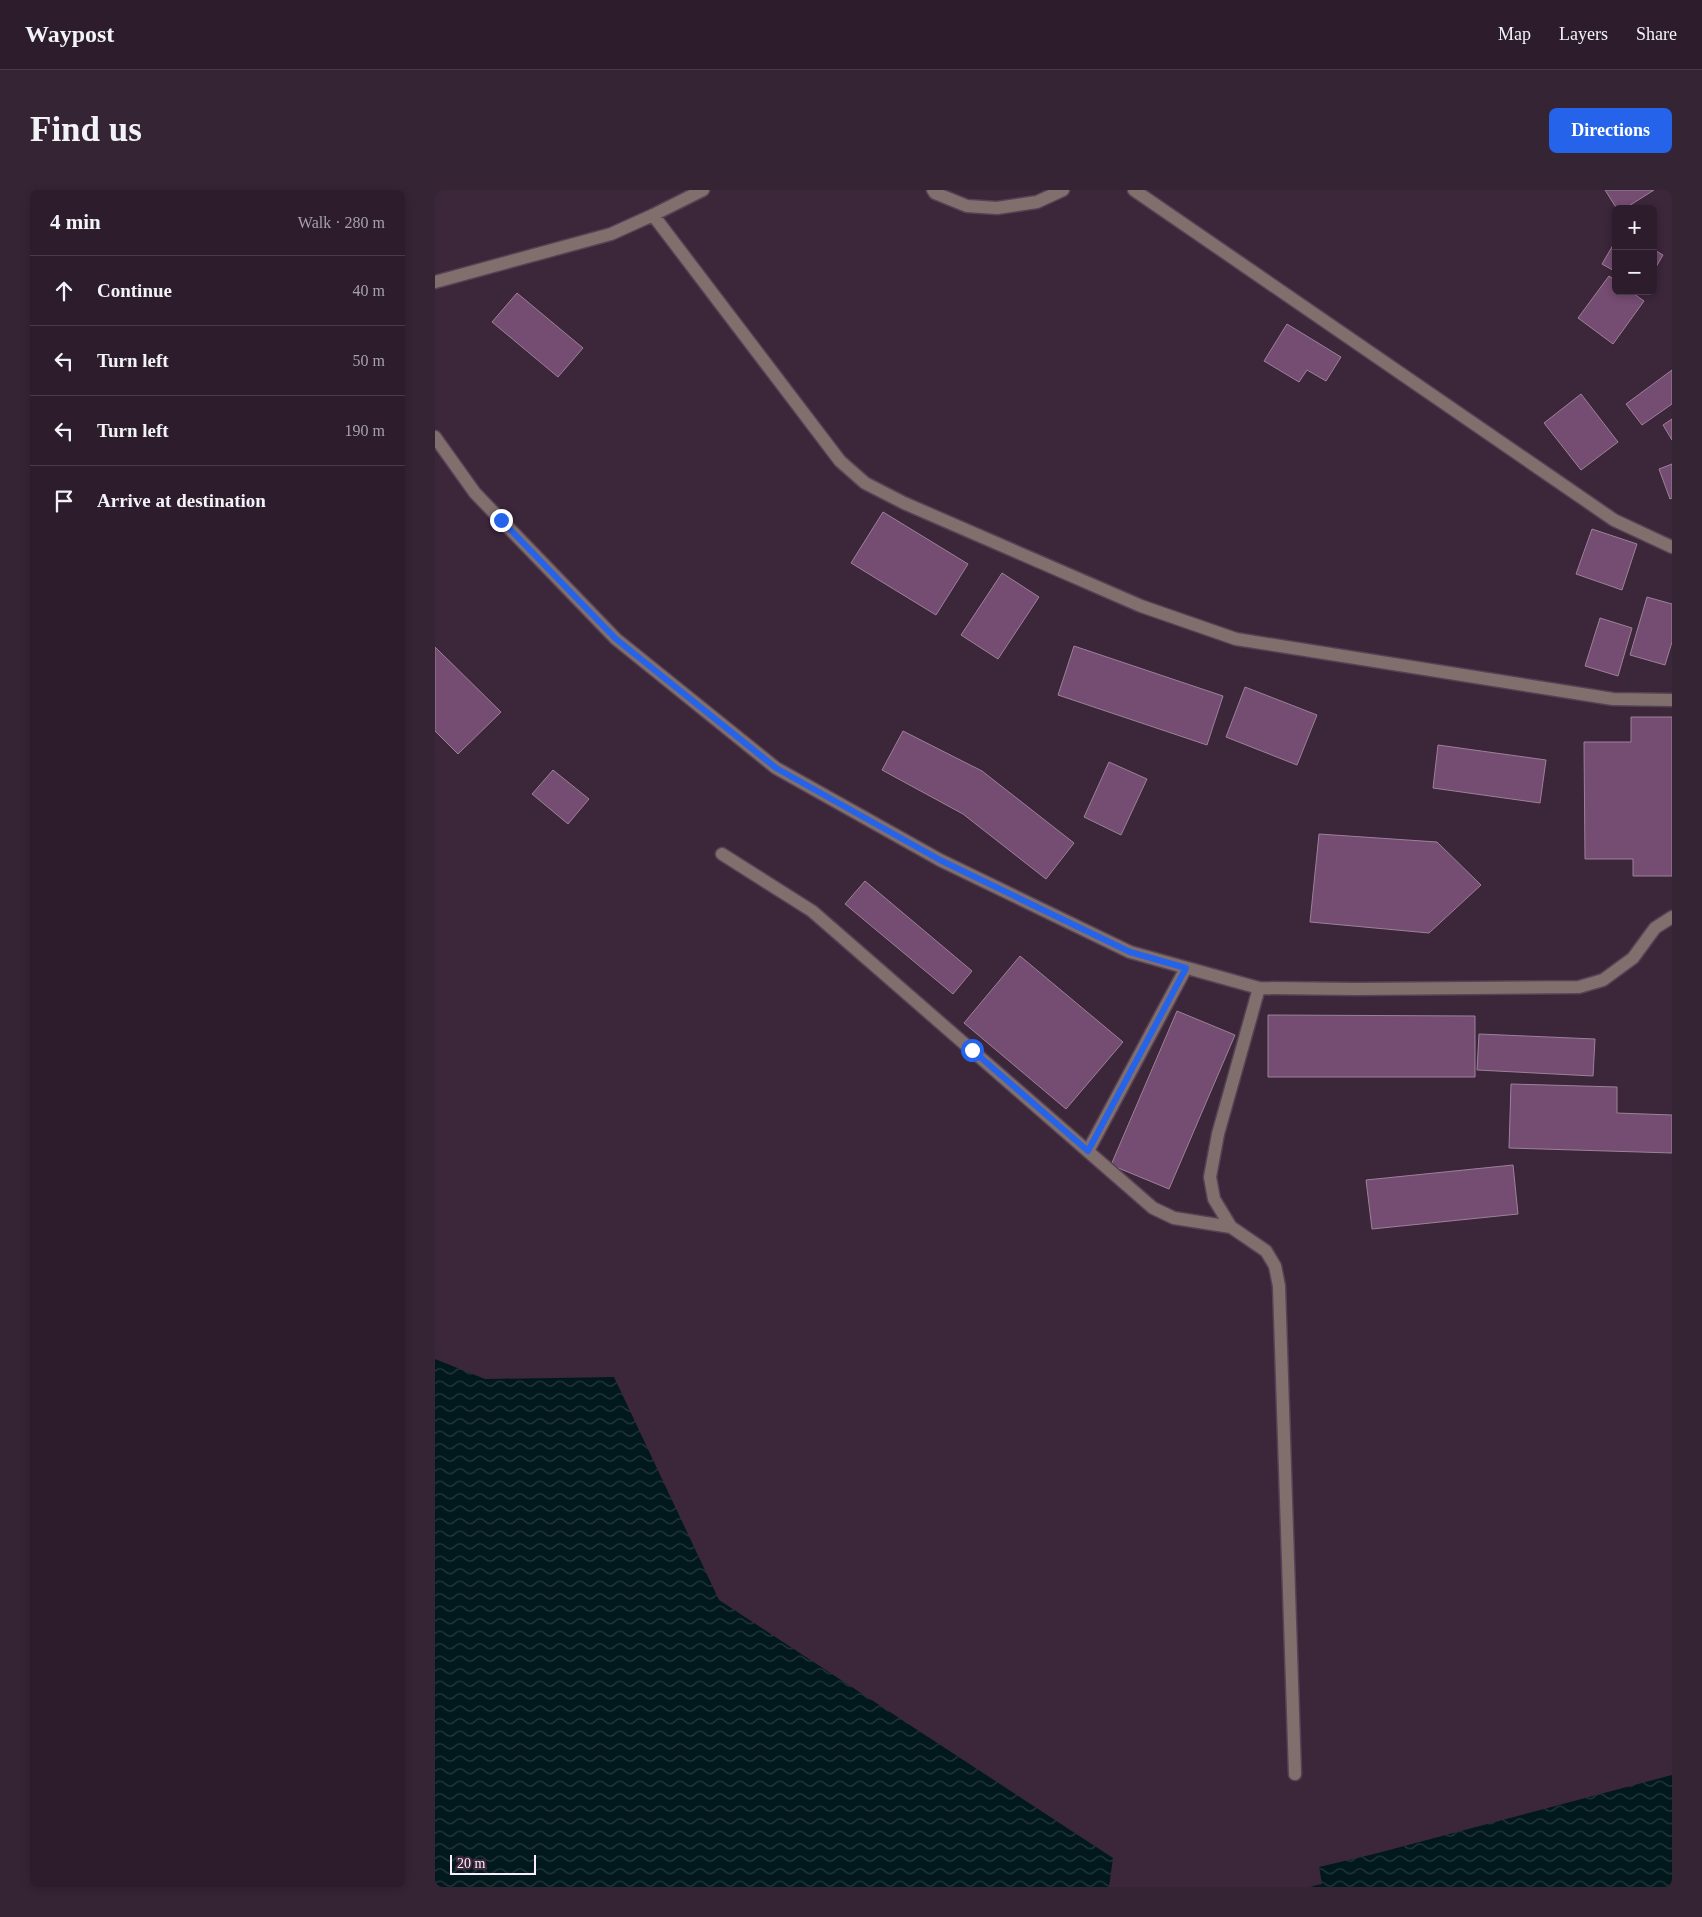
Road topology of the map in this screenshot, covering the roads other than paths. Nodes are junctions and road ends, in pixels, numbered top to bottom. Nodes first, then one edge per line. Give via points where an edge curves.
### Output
1 (703, 190) edge
2 (933, 190) edge
3 (1063, 190) edge
4 (1134, 190) edge
5 (653, 215) junction
6 (435, 282) edge
7 (435, 438) edge
8 (1672, 547) edge
9 (1672, 700) edge
10 (722, 854) dead end
11 (1672, 917) edge
12 (1186, 968) junction
13 (1259, 988) junction
14 (1088, 1151) junction
15 (1231, 1228) junction
16 (1295, 1774) dead end

1 - 5 street
2 - 3 street via 967,206 997,208 1037,202
4 - 8 street via 1614,520
5 - 6 street via 611,234
5 - 9 street via 840,461 865,483 904,503 1141,606 1236,639 1613,699
7 - 12 street via 475,493 616,639 776,768 948,864 1130,952
10 - 14 street via 812,910
11 - 13 street via 1655,928 1633,958 1603,980 1579,987
12 - 13 street
12 - 14 street
13 - 15 street via 1218,1134 1210,1176 1214,1199
14 - 15 street via 1153,1208 1174,1218
15 - 16 street via 1266,1251 1275,1266 1279,1286

